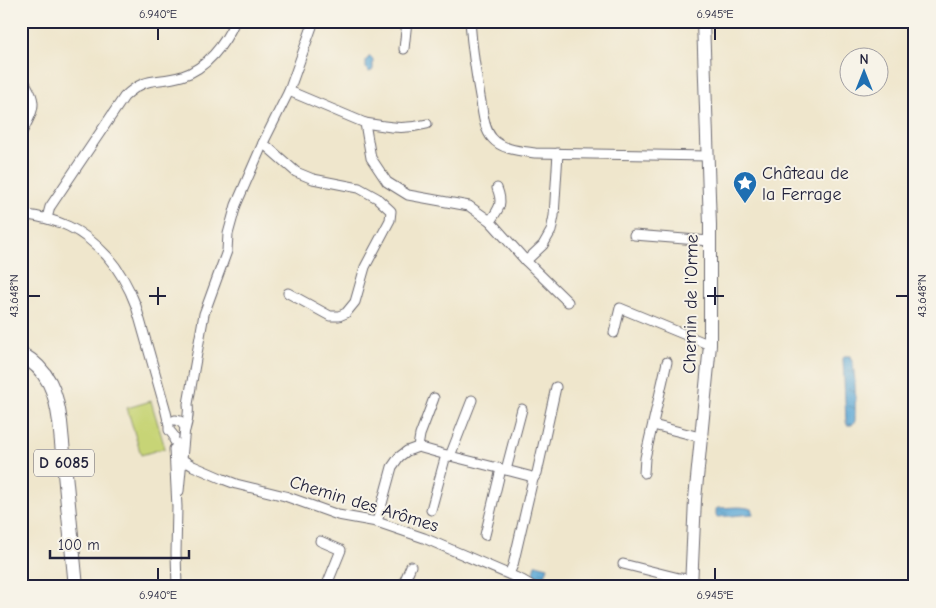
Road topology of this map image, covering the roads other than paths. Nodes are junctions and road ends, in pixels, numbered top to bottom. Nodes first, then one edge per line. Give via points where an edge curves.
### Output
1 (234, 21) edge
2 (314, 21) edge
3 (407, 21) edge
4 (470, 21) edge
5 (703, 21) edge
6 (404, 49) dead end
7 (21, 76) edge
8 (289, 91) junction
9 (365, 123) junction
10 (427, 124) dead end
11 (21, 134) edge
12 (263, 143) junction
13 (558, 153) junction
14 (708, 156) junction
15 (496, 188) dead end
16 (21, 214) edge
17 (47, 218) junction
18 (490, 221) junction
19 (634, 236) dead end
20 (710, 241) junction
21 (526, 261) junction
22 (288, 293) dead end
23 (568, 302) dead end
24 (614, 333) dead end
25 (710, 345) junction
26 (21, 354) edge
27 (667, 362) dead end
28 (556, 387) dead end
29 (434, 398) dead end
30 (472, 400) dead end
31 (188, 404) junction
32 (522, 409) dead end
33 (174, 422) junction
34 (653, 425) junction
35 (184, 431) junction
36 (700, 437) junction
37 (174, 438) junction
38 (418, 447) junction
39 (448, 455) junction
40 (183, 460) junction
41 (504, 469) junction
42 (644, 473) dead end
43 (533, 479) junction
44 (177, 506) junction
45 (431, 510) dead end
46 (377, 522) junction
47 (485, 535) dead end
48 (320, 541) dead end
49 (622, 564) dead end
50 (411, 566) dead end
51 (509, 574) junction
52 (691, 583) edge
53 (76, 587) edge
54 (178, 587) edge
55 (326, 587) edge
56 (402, 587) edge
57 (534, 587) edge

1 - 17 street via 221,46 201,66 182,76 142,83 124,97 50,207
2 - 8 street
3 - 6 street
4 - 13 street via 475,68 485,123 491,138 517,150
5 - 14 street, Chemin de l'Orme
7 - 11 street via 34,102
8 - 9 street
8 - 12 street
9 - 10 street via 394,128
9 - 18 street via 371,158 387,182 408,195 468,206
12 - 22 street via 296,172 313,179 358,188 377,198 391,211 390,220 364,266 355,302 346,313 330,316
12 - 31 street via 236,205 227,251 204,314
13 - 14 street
13 - 21 street via 551,231
14 - 20 street, Chemin de l'Orme
15 - 18 street via 500,197 498,210
16 - 17 street
17 - 33 street via 84,234 124,278 136,306 165,408
18 - 21 street
19 - 20 street
20 - 25 street, Chemin de l'Orme
21 - 23 street
24 - 25 street via 620,308
25 - 36 street, Chemin de l'Orme
26 - 53 main road, D 6085 via 45,375 56,398
27 - 34 street
28 - 43 street
29 - 38 street
30 - 39 street
31 - 33 street
31 - 35 street
32 - 41 street
33 - 35 street via 183,422
33 - 37 street via 170,433
34 - 36 street
34 - 42 street
35 - 37 street
35 - 40 street
36 - 52 street, Chemin de l'Orme
37 - 40 street
37 - 44 street
38 - 39 street
38 - 46 street via 399,457 392,467
39 - 41 street
39 - 45 street
40 - 44 street
40 - 46 street, Chemin des Arômes via 236,484 285,496 338,515
41 - 43 street
41 - 47 street
43 - 51 street
44 - 54 street
46 - 51 street, Chemin des Arômes
48 - 55 street via 341,550
49 - 52 street
50 - 56 street
51 - 57 street, Chemin des Arômes

